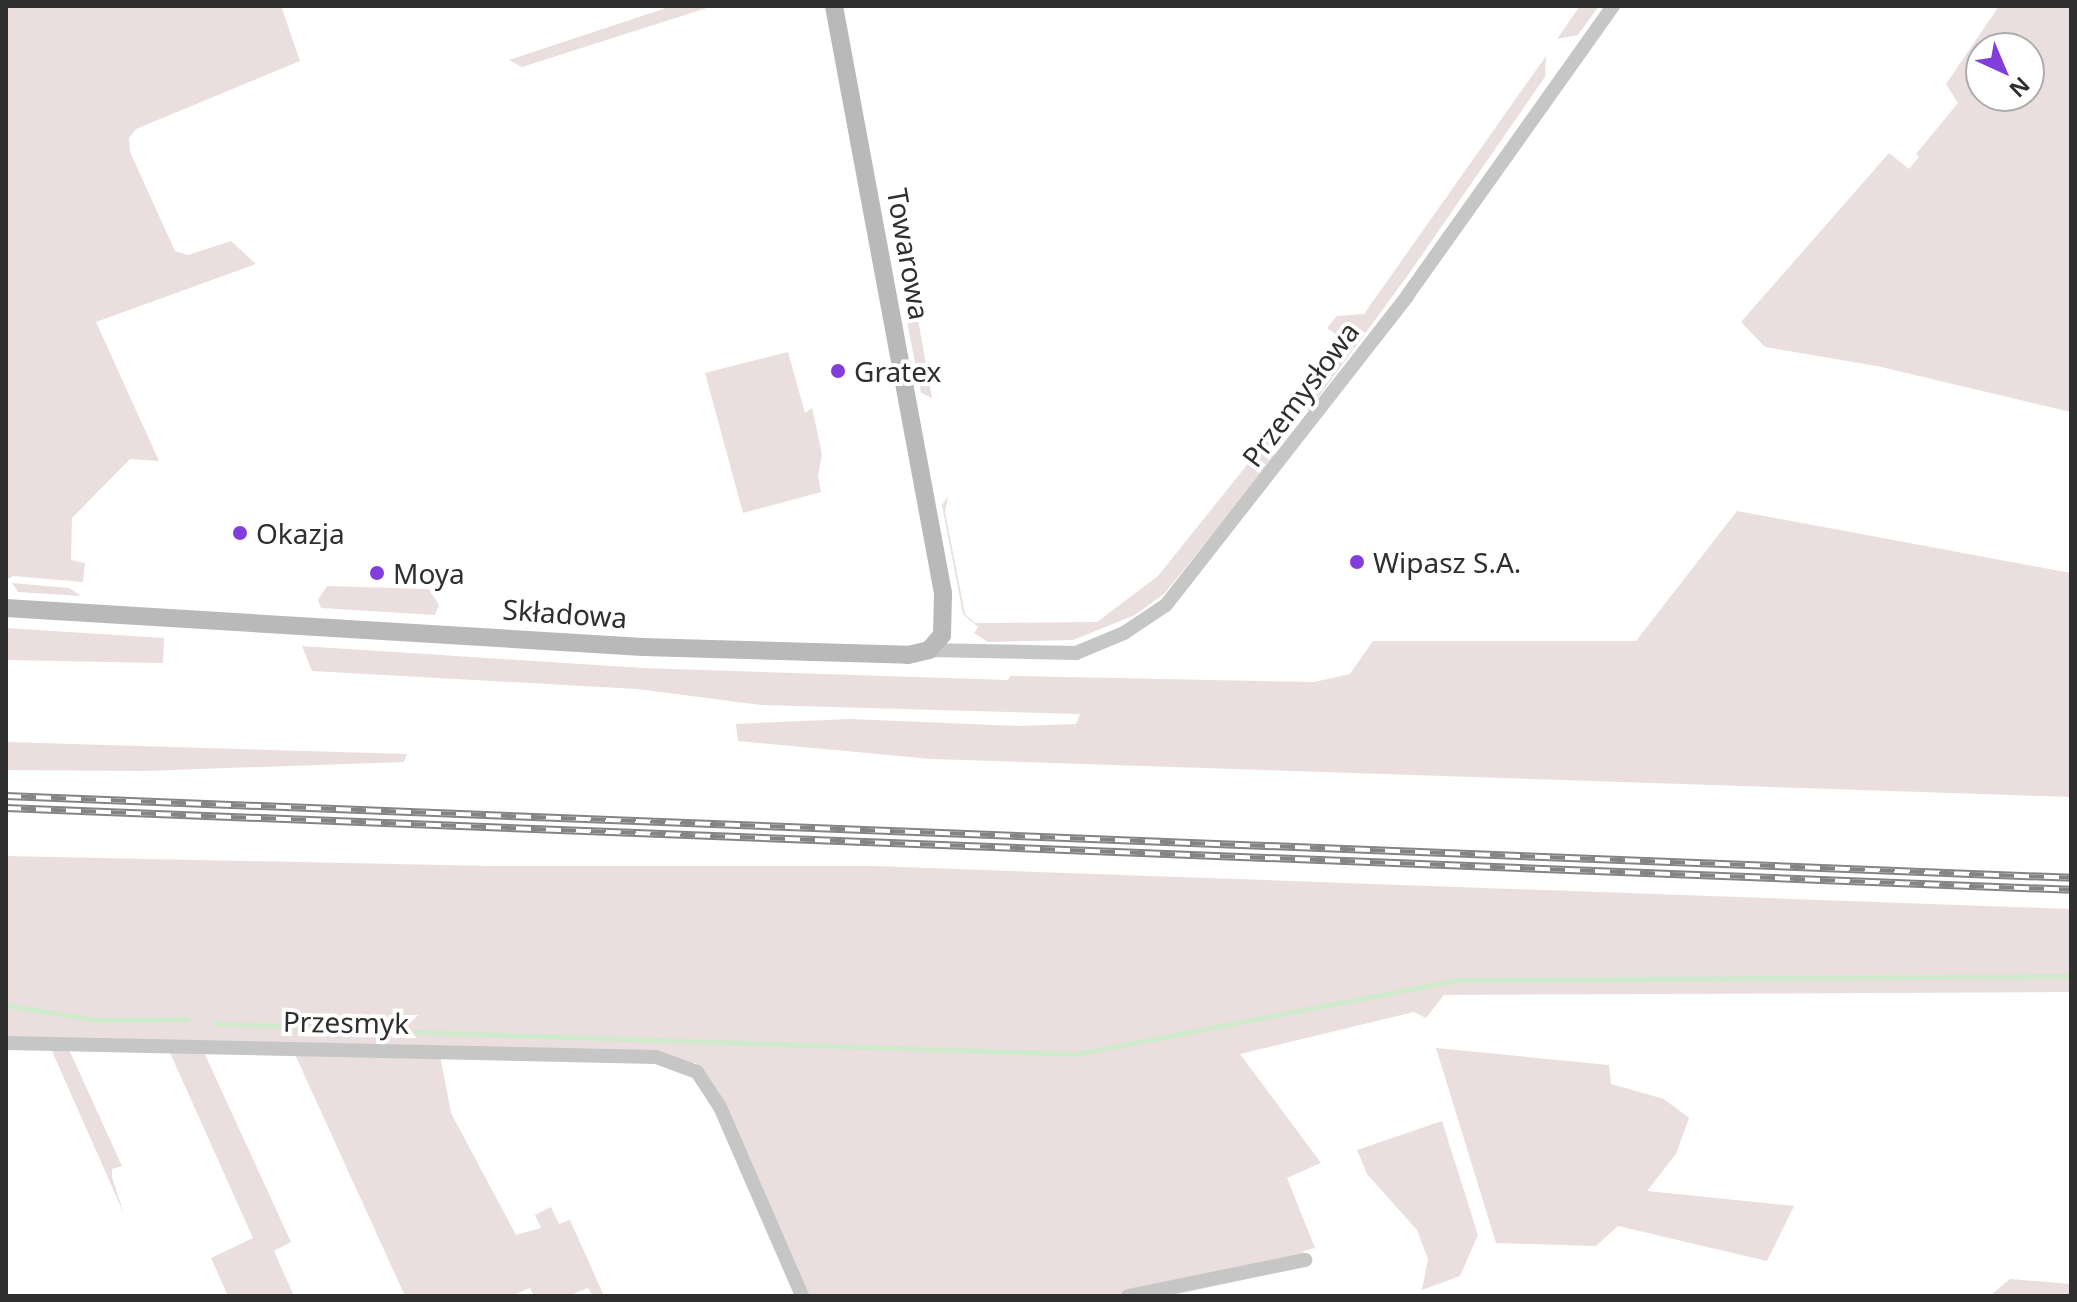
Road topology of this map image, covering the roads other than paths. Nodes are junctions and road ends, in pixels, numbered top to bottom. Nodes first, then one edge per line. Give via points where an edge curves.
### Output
1 (834, 6) edge
2 (1613, 6) edge
3 (6, 608) edge
4 (929, 650) junction
5 (6, 1043) edge
6 (1305, 1260) dead end
7 (802, 1296) edge
8 (1128, 1296) edge

1 - 4 street, Towarowa via 943,593 942,635
2 - 4 street, Przemysłowa via 1399,307 1166,605 1124,633 1076,653
3 - 4 street, Składowa via 643,647 908,655
5 - 7 street, Przesmyk via 656,1057 697,1072 720,1107
6 - 8 street

